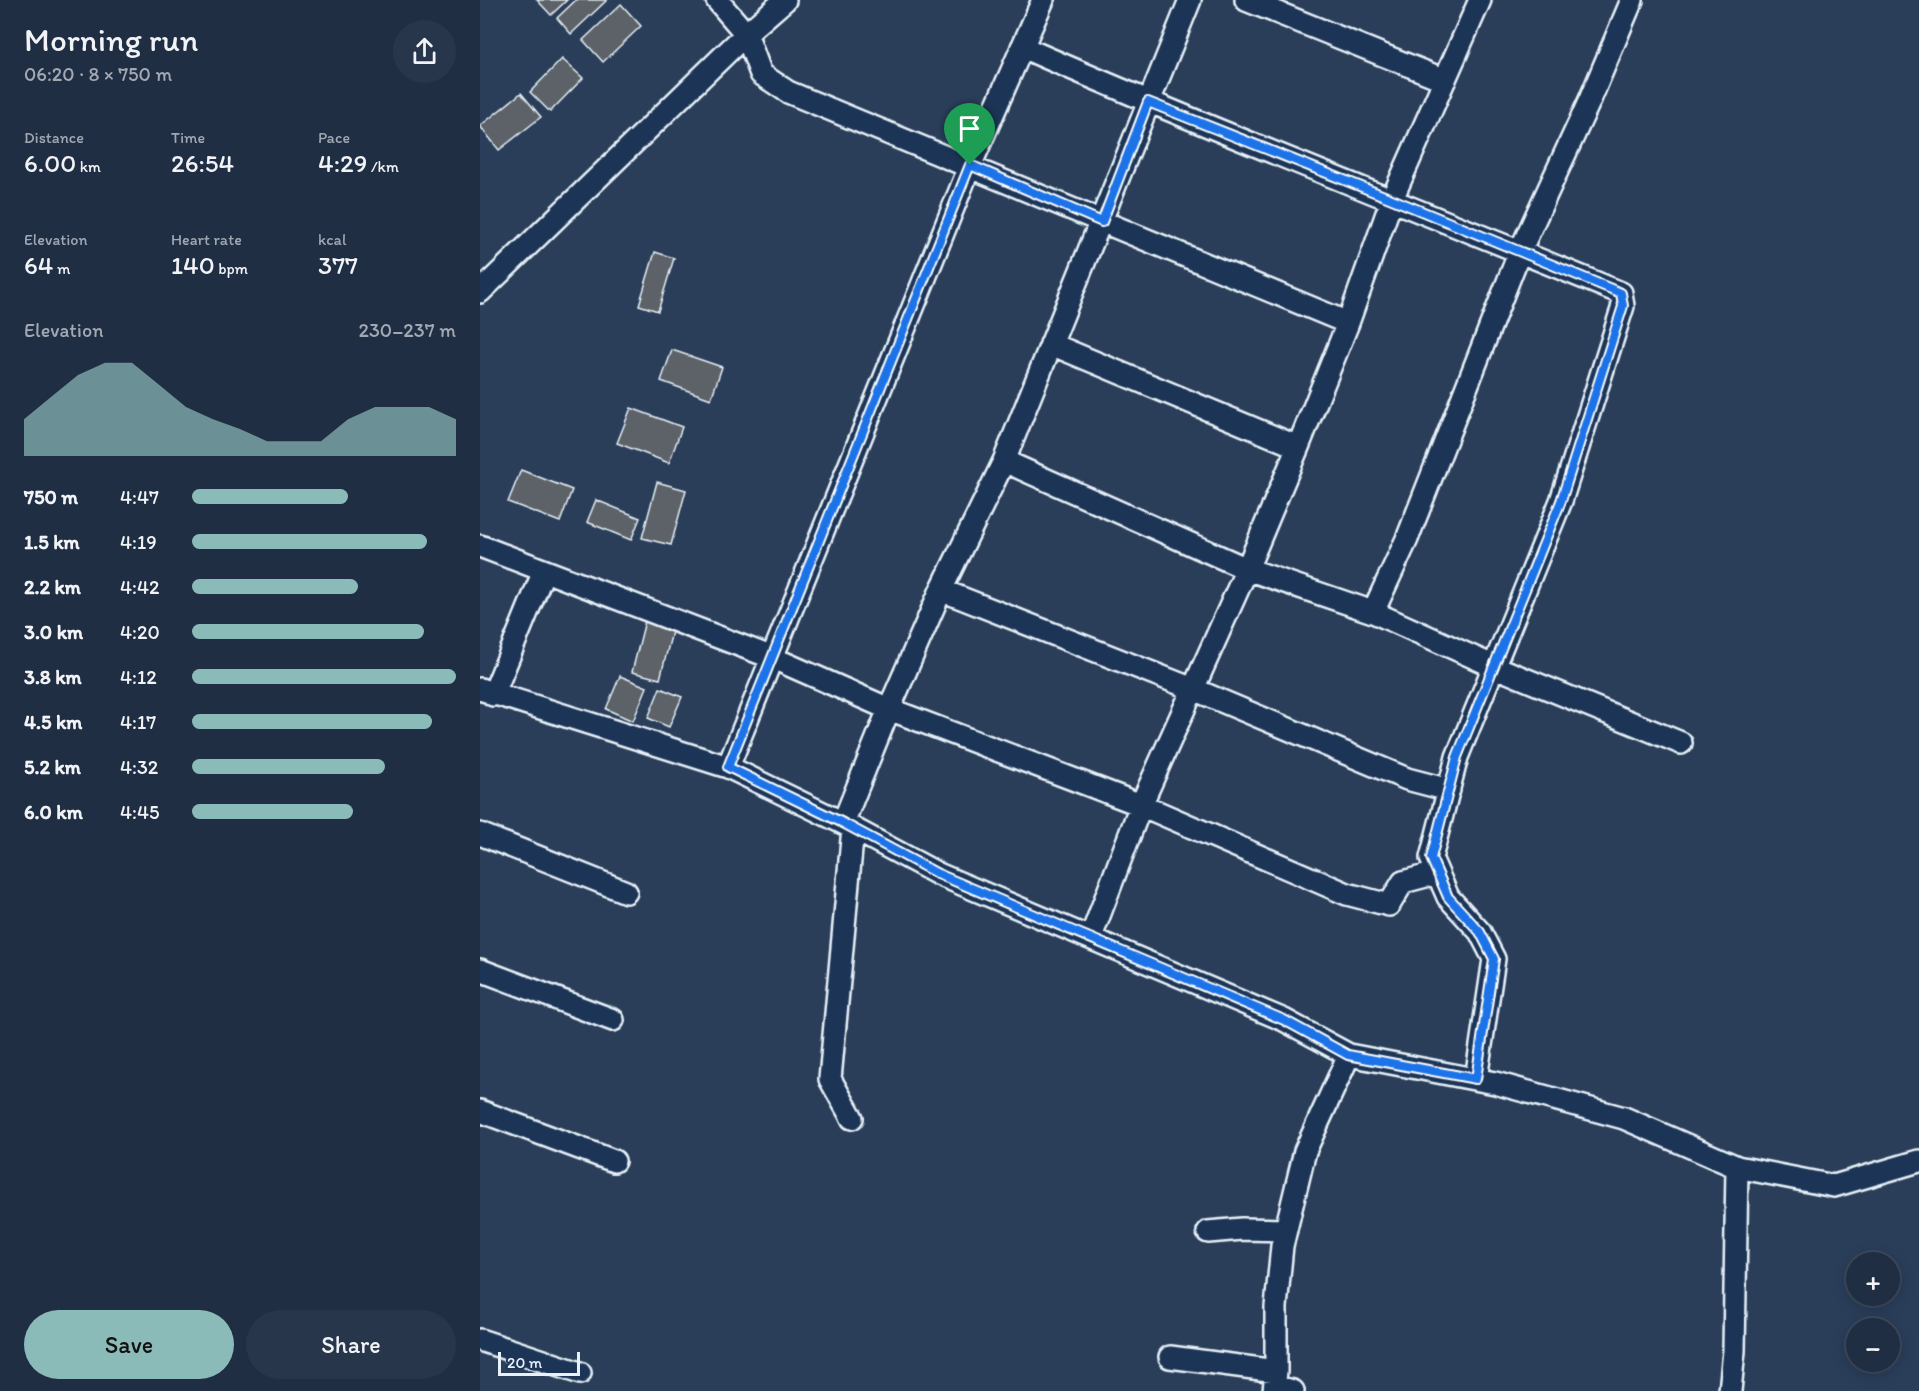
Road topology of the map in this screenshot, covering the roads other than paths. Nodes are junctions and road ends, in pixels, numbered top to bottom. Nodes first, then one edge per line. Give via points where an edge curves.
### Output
1 (717, 0) edge
2 (785, 0) edge
3 (1043, 0) edge
4 (1190, 0) edge
5 (1246, 0) edge
6 (1480, 0) edge
7 (1632, 0) edge
8 (746, 34) junction
9 (1022, 47) junction
10 (1445, 80) junction
11 (1148, 102) junction
12 (970, 165) junction
13 (1392, 199) junction
14 (1102, 222) junction
15 (1520, 251) junction
16 (480, 292) edge
17 (1348, 322) junction
18 (1051, 344) junction
19 (1298, 447) junction
20 (1004, 461) junction
21 (480, 546) edge
22 (1247, 568) junction
23 (544, 571) junction
24 (941, 590) junction
25 (1373, 612) junction
26 (773, 658) junction
27 (1493, 666) junction
28 (1193, 689) junction
29 (486, 692) edge
30 (889, 709) junction
31 (1681, 743) dead end
32 (728, 767) junction
33 (1449, 790) junction
34 (1141, 805) junction
35 (848, 826) junction
36 (480, 834) edge
37 (1437, 873) junction
38 (626, 892) dead end
39 (1091, 937) junction
40 (480, 970) edge
41 (613, 1020) dead end
42 (1348, 1055) junction
43 (1476, 1079) junction
44 (480, 1110) edge
45 (852, 1118) dead end
46 (614, 1161) dead end
47 (1919, 1161) edge
48 (1737, 1167) junction
49 (1286, 1230) junction
50 (1208, 1232) dead end
51 (480, 1340) edge
52 (1170, 1357) dead end
53 (580, 1373) dead end
54 (1280, 1385) edge
55 (1730, 1391) edge

1 - 8 street
2 - 8 street
3 - 9 street
4 - 11 street
5 - 10 street
6 - 10 street
7 - 15 street
8 - 12 street via 760,74 788,92
8 - 16 street
9 - 11 street
9 - 12 street
10 - 13 street
11 - 13 street
11 - 14 street
12 - 14 street
12 - 26 street
13 - 15 street
13 - 17 street
14 - 17 street
14 - 18 street
15 - 25 street via 1411,528
15 - 27 street via 1621,293 1623,306 1561,501
17 - 19 street
18 - 19 street
18 - 20 street
19 - 22 street
20 - 22 street
20 - 24 street
21 - 23 street
22 - 25 street
22 - 28 street
23 - 26 street
23 - 29 street
24 - 28 street
24 - 30 street
25 - 27 street
26 - 30 street
26 - 32 street
27 - 31 street
27 - 33 street via 1457,757
28 - 33 street via 1407,779
28 - 34 street
29 - 32 street
30 - 34 street
30 - 35 street
32 - 35 street
33 - 37 street via 1431,858
34 - 37 street via 1347,894 1389,905 1403,882
34 - 39 street
35 - 39 street via 938,874
35 - 45 street via 830,1079
36 - 38 street
37 - 43 street via 1448,897 1480,932 1494,959
39 - 42 street via 1284,1020
40 - 41 street
42 - 43 street
42 - 49 street via 1305,1151
43 - 48 street via 1624,1118
44 - 46 street
47 - 48 street via 1834,1186
48 - 55 street
49 - 50 street
49 - 54 street via 1276,1307
51 - 53 street
52 - 54 street

